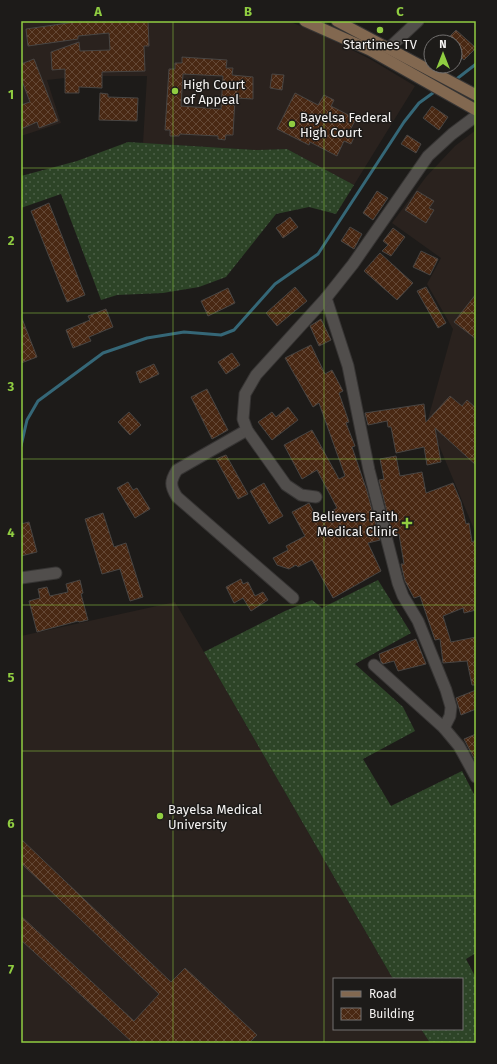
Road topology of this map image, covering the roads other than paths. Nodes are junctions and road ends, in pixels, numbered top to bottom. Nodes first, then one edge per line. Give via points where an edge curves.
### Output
1 (305, 21) edge
2 (336, 21) edge
3 (418, 21) edge
4 (389, 48) junction
5 (475, 94) edge
6 (476, 110) edge
7 (476, 116) edge
8 (326, 298) junction
9 (247, 430) junction
10 (316, 497) dead end
11 (56, 573) dead end
12 (21, 578) edge
13 (293, 598) dead end
14 (374, 665) dead end
15 (444, 728) junction
16 (476, 777) edge

1 - 6 main road via 345,38
2 - 4 main road
3 - 4 street
4 - 5 main road
7 - 8 street via 428,156 353,264
8 - 9 street via 256,375 244,399 243,419
8 - 15 street via 348,366 369,470 398,582 418,621 451,707
9 - 10 street via 286,485 301,495
9 - 13 street via 177,470 171,479 171,489
11 - 12 street
14 - 15 street
15 - 16 street via 459,746

